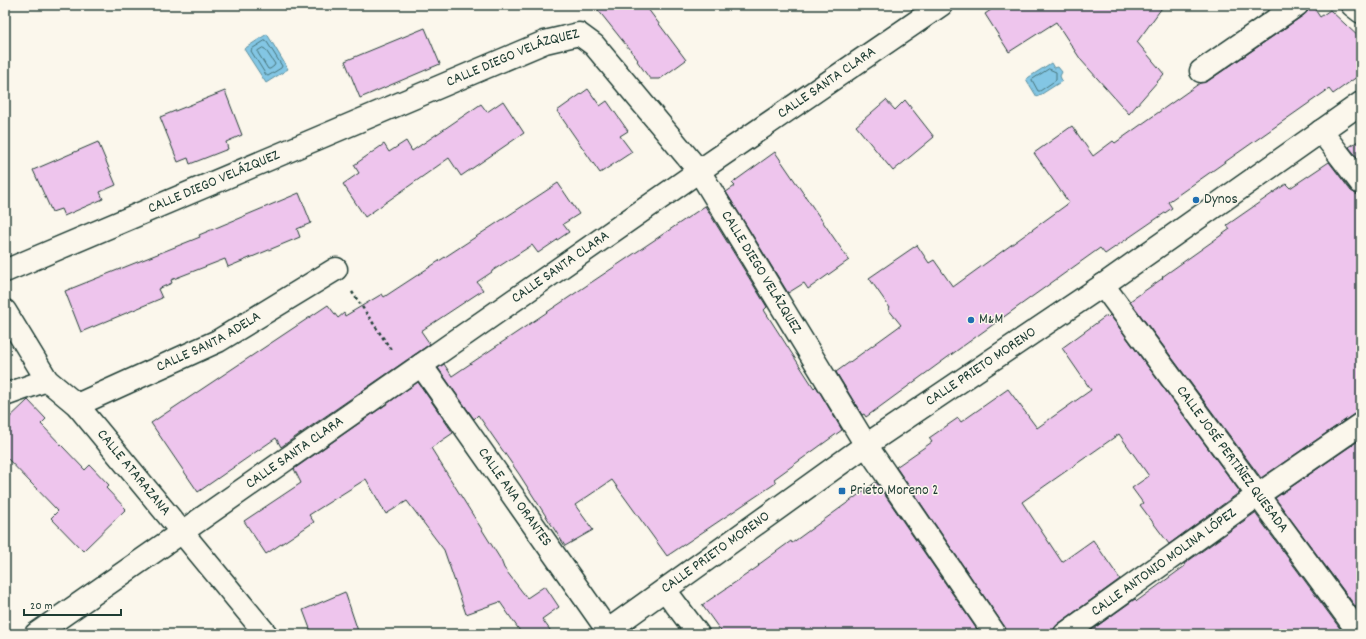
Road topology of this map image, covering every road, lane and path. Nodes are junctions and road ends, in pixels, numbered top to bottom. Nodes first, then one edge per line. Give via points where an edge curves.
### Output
1 (941, 5) edge
2 (1297, 5) edge
3 (1352, 5) edge
4 (1361, 12) edge
5 (1202, 71) dead end
6 (1361, 102) edge
7 (1320, 131) junction
8 (698, 171) junction
9 (1361, 183) edge
10 (336, 268) joint
11 (5, 271) edge
12 (1103, 285) junction
13 (5, 311) edge
14 (414, 370) junction
15 (47, 380) junction
16 (5, 395) edge
17 (77, 405) junction
18 (1361, 424) edge
19 (866, 445) junction
20 (1258, 495) junction
21 (183, 533) junction
22 (665, 590) junction
23 (605, 632) edge
24 (36, 634) edge
25 (266, 634) edge
26 (698, 634) edge
27 (995, 634) edge
28 (1065, 634) edge
29 (1360, 634) edge

1 - 8 street, CALLE SANTA CLARA
2 - 5 street
3 - 4 street
6 - 7 street, CALLE PRIETO MORENO
7 - 9 street
7 - 12 street, CALLE PRIETO MORENO
8 - 11 street, CALLE DIEGO VELÁZQUEZ via 594,45 580,34 545,42
8 - 14 street, CALLE SANTA CLARA
8 - 19 street, CALLE DIEGO VELÁZQUEZ
10 - 14 path
10 - 17 street, CALLE SANTA ADELA via 218,341
12 - 19 street, CALLE PRIETO MORENO
12 - 20 street, CALLE JOSÉ PERTIÑEZ QUESADA
13 - 15 street, CALLE ATARAZANA
14 - 21 street, CALLE SANTA CLARA
14 - 23 street, CALLE ANA ORANTES
15 - 16 street
15 - 17 street, CALLE ATARAZANA
17 - 21 street, CALLE ATARAZANA
18 - 20 street, CALLE ANTONIO MOLINA LÓPEZ
19 - 22 street, CALLE PRIETO MORENO
19 - 27 street, CALLE DIEGO VELÁZQUEZ
20 - 28 street, CALLE ANTONIO MOLINA LÓPEZ
20 - 29 street, CALLE JOSÉ PERTIÑEZ QUESADA
21 - 24 street, CALLE SANTA CLARA
21 - 25 street, CALLE ATARAZANA
22 - 23 street, CALLE PRIETO MORENO
22 - 26 street

